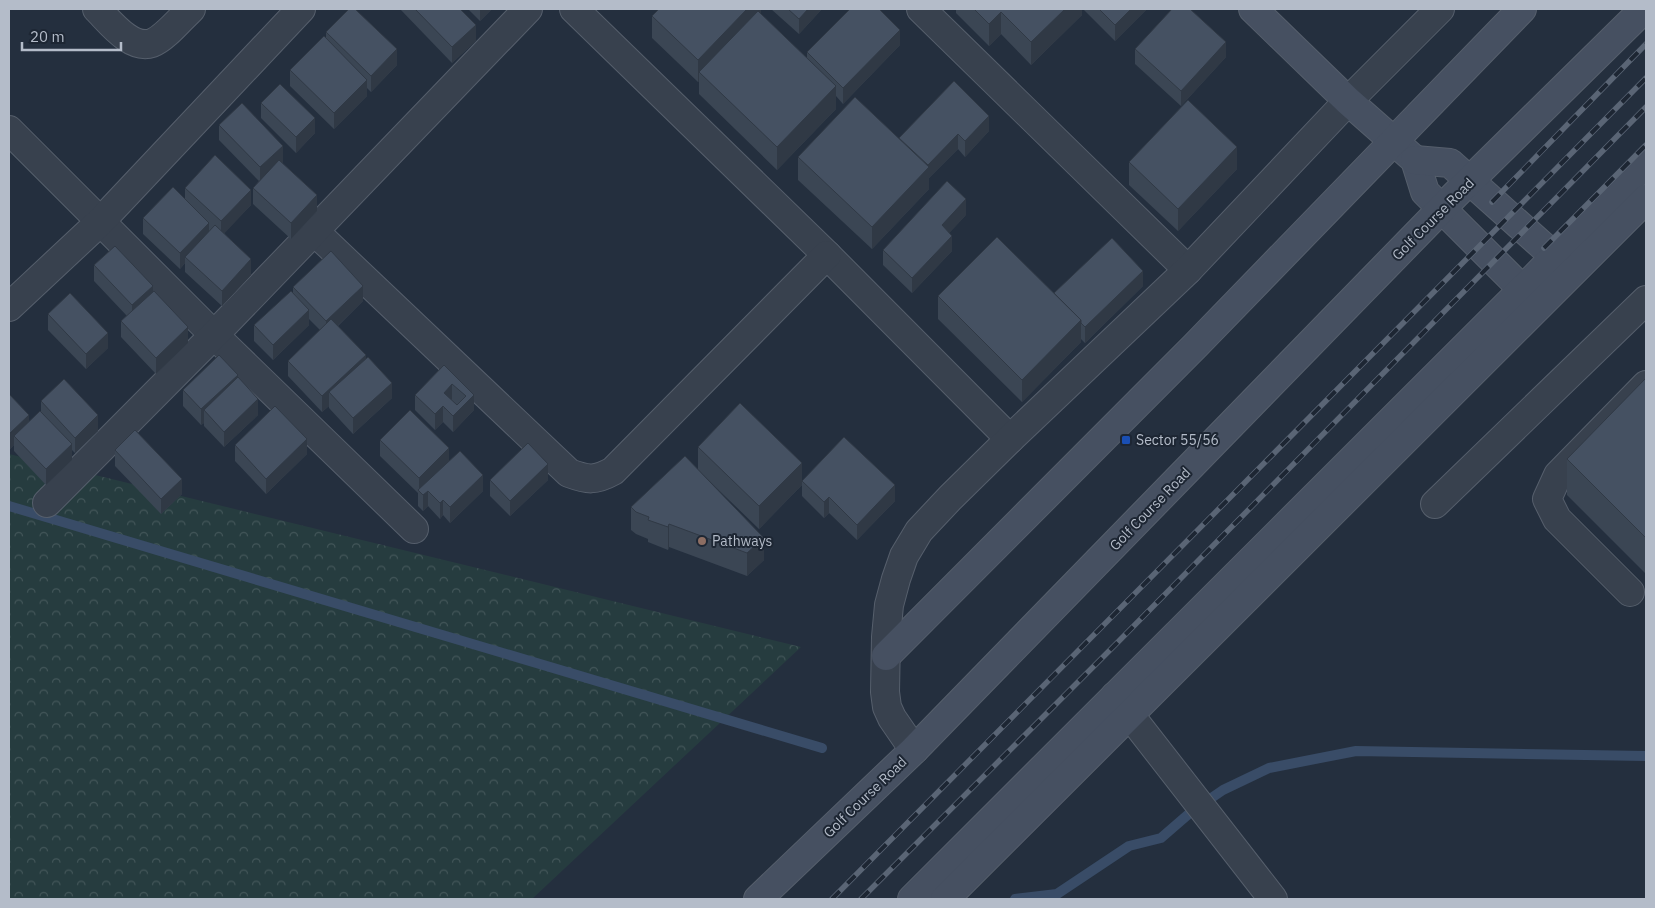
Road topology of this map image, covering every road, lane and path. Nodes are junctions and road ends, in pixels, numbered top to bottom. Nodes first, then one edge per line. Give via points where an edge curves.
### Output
1 (98, 9) edge
2 (191, 9) edge
3 (302, 9) edge
4 (528, 9) edge
5 (574, 9) edge
6 (921, 9) edge
7 (1253, 9) edge
8 (1440, 9) edge
9 (1522, 9) edge
10 (1644, 9) edge
11 (1348, 101) junction
12 (9, 130) edge
13 (1394, 140) junction
14 (1415, 160) junction
15 (1646, 163) edge
16 (1470, 181) junction
17 (1646, 199) edge
18 (1441, 209) junction
19 (100, 222) junction
20 (314, 231) junction
21 (827, 255) junction
22 (1554, 257) junction
23 (1188, 270) junction
24 (1522, 289) junction
25 (1646, 300) edge
26 (9, 307) edge
27 (214, 335) junction
28 (1646, 387) edge
29 (1010, 439) junction
30 (47, 503) dead end
31 (1435, 504) dead end
32 (414, 529) dead end
33 (1630, 592) dead end
34 (886, 656) junction
35 (1122, 705) junction
36 (914, 750) junction
37 (758, 899) edge
38 (912, 899) edge
39 (945, 899) edge
40 (1272, 899) edge

1 - 2 street via 122,34 135,42 151,43 164,36
3 - 19 street
4 - 20 street
5 - 21 street
6 - 23 street
7 - 11 street
8 - 11 street
9 - 13 street
10 - 16 street, Golf Course Road
11 - 13 street
11 - 23 street
12 - 19 street
13 - 14 street
13 - 34 street via 1195,346
14 - 16 street via 1450,163
14 - 18 street via 1425,192
15 - 22 street
16 - 18 street, Golf Course Road
16 - 22 street
17 - 35 street
18 - 24 street
18 - 36 street, Golf Course Road
19 - 26 street
19 - 27 street
20 - 21 street via 569,473 585,479 601,478 613,471
20 - 27 street
21 - 29 street
22 - 24 street
23 - 29 street
24 - 35 street
25 - 31 street
27 - 30 street
27 - 32 street
28 - 33 street via 1558,475 1547,499 1557,519
29 - 34 street via 919,531 904,556 889,605
34 - 36 street via 887,707
35 - 38 street
35 - 39 street
35 - 40 street
36 - 37 street, Golf Course Road

